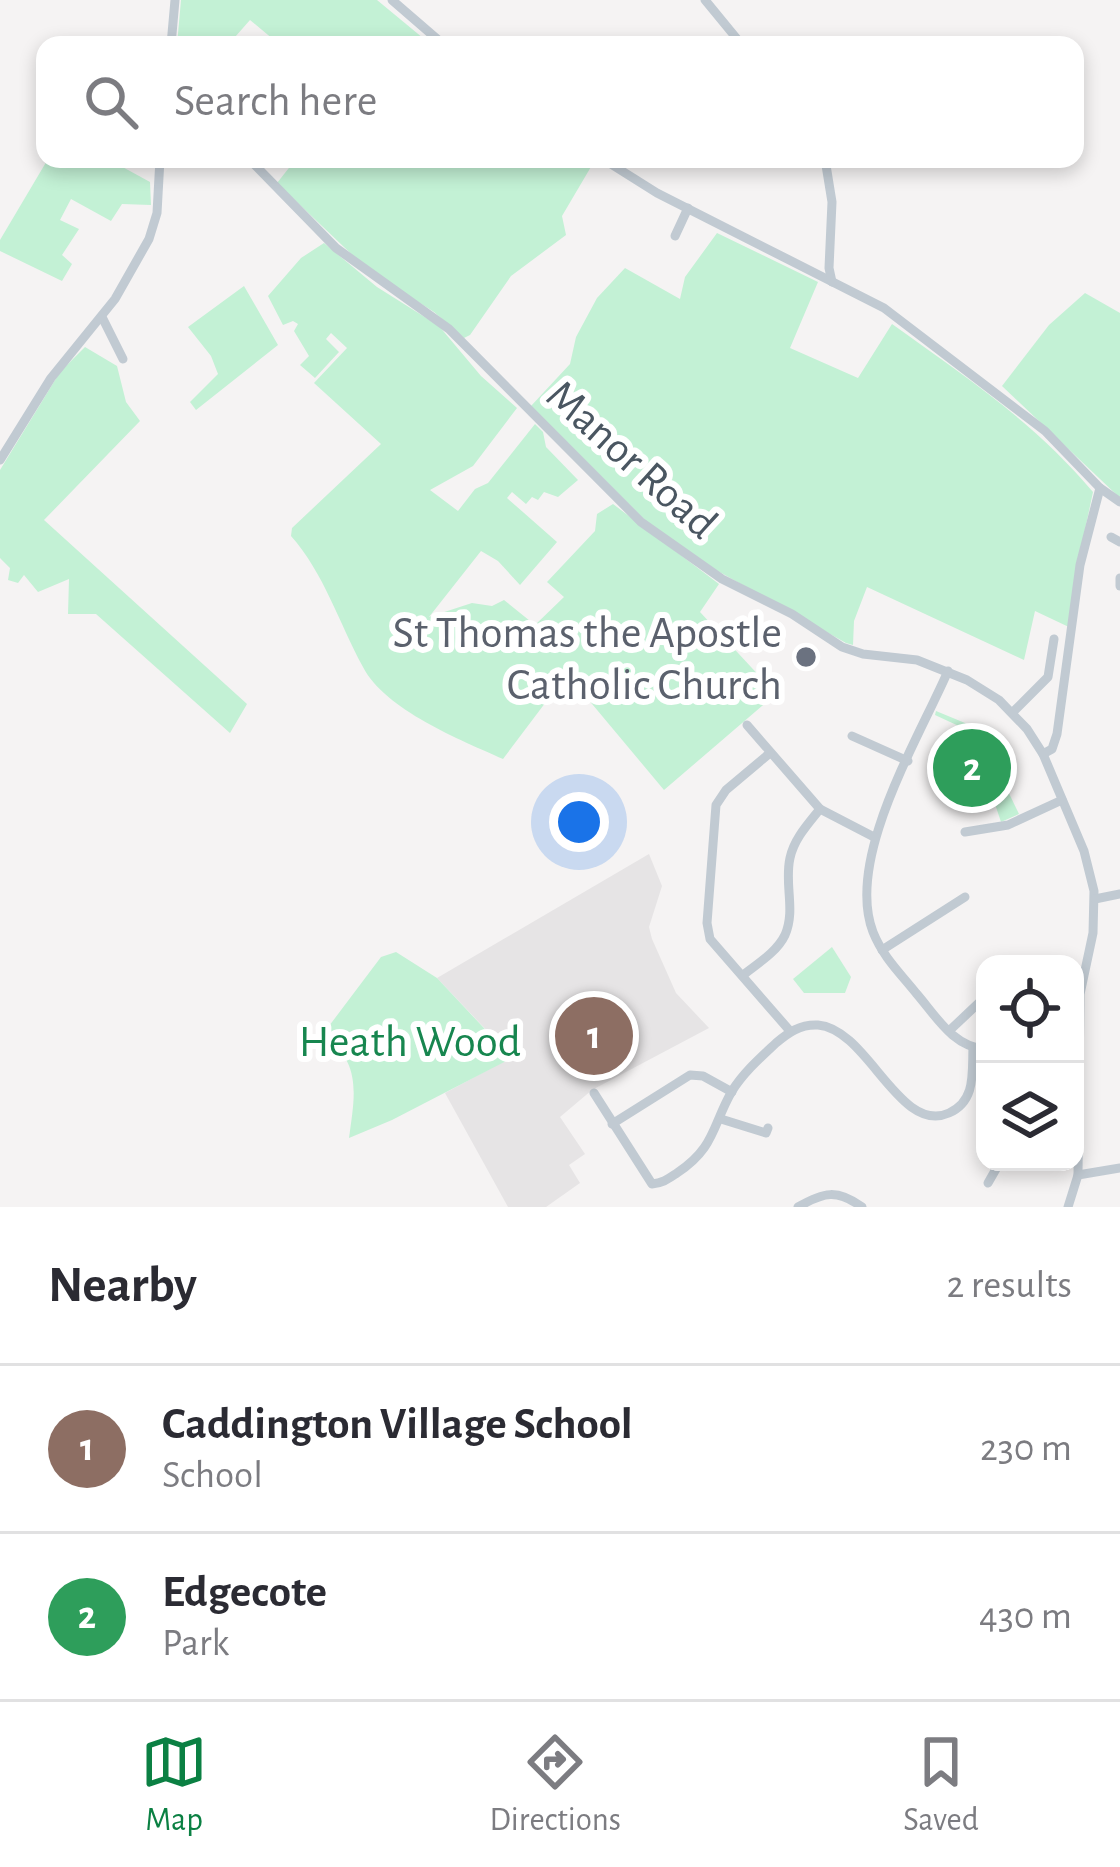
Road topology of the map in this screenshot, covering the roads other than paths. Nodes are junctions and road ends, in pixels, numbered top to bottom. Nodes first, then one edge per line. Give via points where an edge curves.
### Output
1 (175, 0) edge
2 (392, 0) edge
3 (705, 0) edge
4 (172, 36) edge
5 (434, 36) edge
6 (735, 36) edge
7 (160, 168) edge
8 (256, 168) edge
9 (618, 168) edge
10 (826, 168) edge
11 (688, 208) junction
12 (675, 236) dead end
13 (824, 272) junction
14 (102, 316) junction
15 (123, 358) dead end
16 (0, 460) edge
17 (1100, 488) junction
18 (1120, 502) edge
19 (1054, 638) dead end
20 (948, 671) junction
21 (1013, 712) junction
22 (747, 724) dead end
23 (852, 736) dead end
24 (770, 753) junction
25 (1043, 754) junction
26 (908, 761) junction
27 (1062, 800) junction
28 (820, 808) junction
29 (965, 832) dead end
30 (874, 837) junction
31 (1120, 894) edge
32 (965, 897) dead end
33 (1095, 898) junction
34 (881, 950) junction
35 (743, 976) junction
36 (1084, 977) edge
37 (976, 1006) edge
38 (790, 1031) junction
39 (949, 1031) junction
40 (976, 1048) edge
41 (976, 1063) edge
42 (732, 1091) junction
43 (593, 1093) dead end
44 (721, 1118) junction
45 (612, 1124) junction
46 (766, 1132) dead end
47 (1120, 1168) edge
48 (997, 1171) edge
49 (1078, 1171) edge
50 (1078, 1174) junction
51 (988, 1183) dead end
52 (798, 1207) edge
53 (862, 1207) edge
54 (1068, 1207) edge

1 - 4 street
2 - 5 street
3 - 6 street
7 - 14 street via 151,233
8 - 20 street, Manor Road via 353,262 448,329 641,522 842,647
9 - 11 street
10 - 13 street via 832,219
11 - 12 street
11 - 13 street
13 - 17 street via 1046,430
14 - 15 street
14 - 16 street
17 - 18 street
17 - 25 street via 1080,565 1058,734
19 - 21 street via 1048,677
20 - 21 street, Manor Road
20 - 26 street
21 - 25 street, Manor Road
22 - 24 street
23 - 26 street
24 - 28 street
24 - 35 street via 726,790 712,824 710,939
25 - 27 street, Manor Road
26 - 30 street
27 - 29 street via 1008,825
27 - 33 street, Manor Road
28 - 30 street
28 - 35 street via 790,859 785,934
30 - 34 street via 866,893
31 - 33 street
32 - 34 street
33 - 36 street, Manor Road
34 - 39 street
35 - 38 street
37 - 39 street
38 - 41 street via 833,1030 925,1115 964,1102
38 - 42 street
39 - 40 street
42 - 44 street
42 - 45 street via 690,1075
43 - 45 street
44 - 45 street via 694,1162 651,1188
44 - 46 street
47 - 50 street
48 - 51 street
49 - 50 street, Manor Road
50 - 54 street, Manor Road
52 - 53 street via 830,1192

